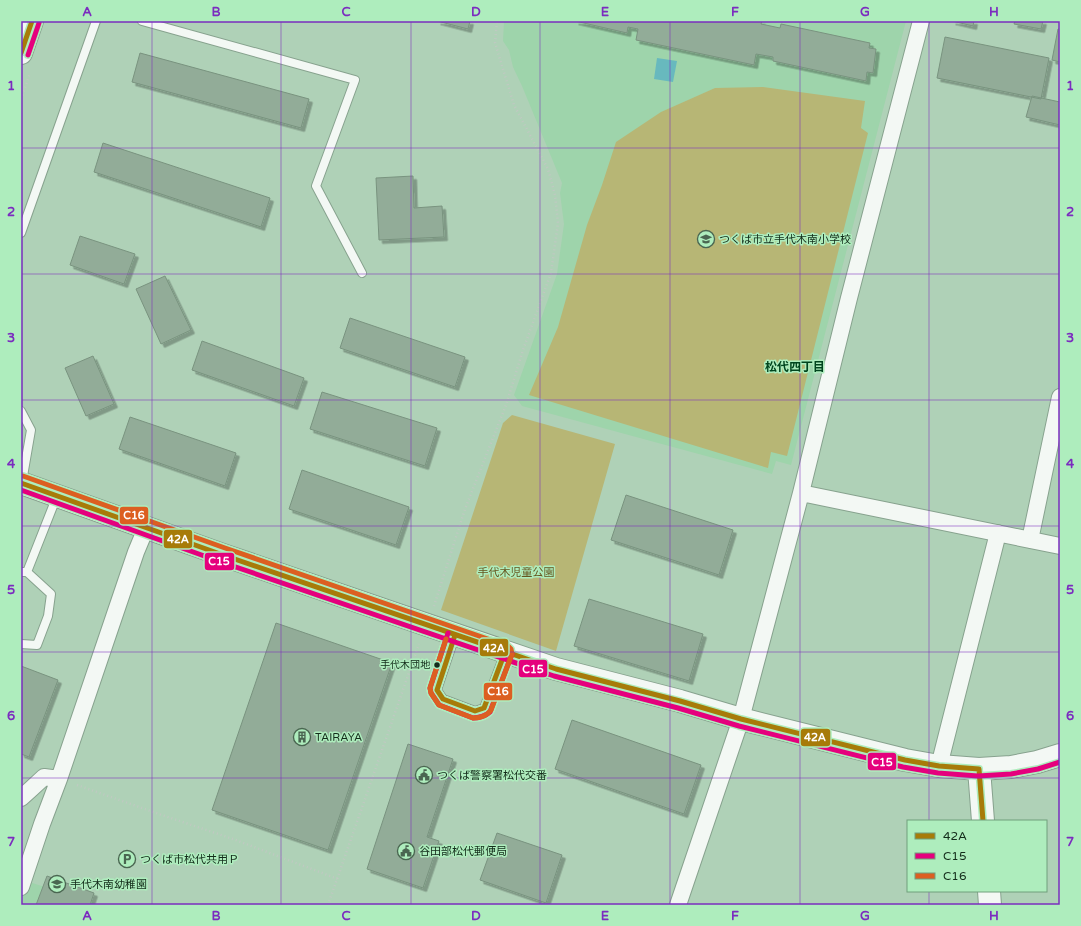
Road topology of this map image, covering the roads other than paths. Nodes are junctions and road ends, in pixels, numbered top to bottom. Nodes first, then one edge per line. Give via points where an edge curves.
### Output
1 (32, 21) edge
2 (96, 21) edge
3 (142, 21) edge
4 (921, 21) edge
5 (21, 53) edge
6 (21, 233) edge
7 (362, 273) dead end
8 (1060, 397) edge
9 (21, 411) edge
10 (21, 483) edge
11 (800, 493) junction
12 (57, 496) junction
13 (146, 528) junction
14 (998, 533) junction
15 (1030, 540) junction
16 (1060, 546) edge
17 (24, 572) edge
18 (455, 635) junction
19 (21, 644) edge
20 (506, 652) junction
21 (741, 719) junction
22 (1060, 755) edge
23 (939, 766) junction
24 (979, 769) junction
25 (60, 778) junction
26 (21, 798) edge
27 (983, 820) edge
28 (21, 887) edge
29 (989, 892) edge
30 (678, 905) edge
31 (990, 905) edge

1 - 5 main road
2 - 6 lane
3 - 7 lane via 355,80 316,186
4 - 11 street
8 - 15 street
9 - 10 lane via 31,430
10 - 12 main road
11 - 14 street
11 - 21 street
12 - 13 main road
12 - 17 lane
13 - 18 main road
13 - 25 street
14 - 15 street
14 - 23 street
15 - 16 street
17 - 19 lane via 51,594 48,616 37,645
18 - 20 main road
18 - 20 lane via 437,690 443,699 475,711 484,708
20 - 21 main road via 556,669
21 - 23 main road via 905,760
21 - 30 street
22 - 24 main road via 1011,767
23 - 24 main road
24 - 27 main road
25 - 26 street via 44,776
25 - 28 street
29 - 31 main road

